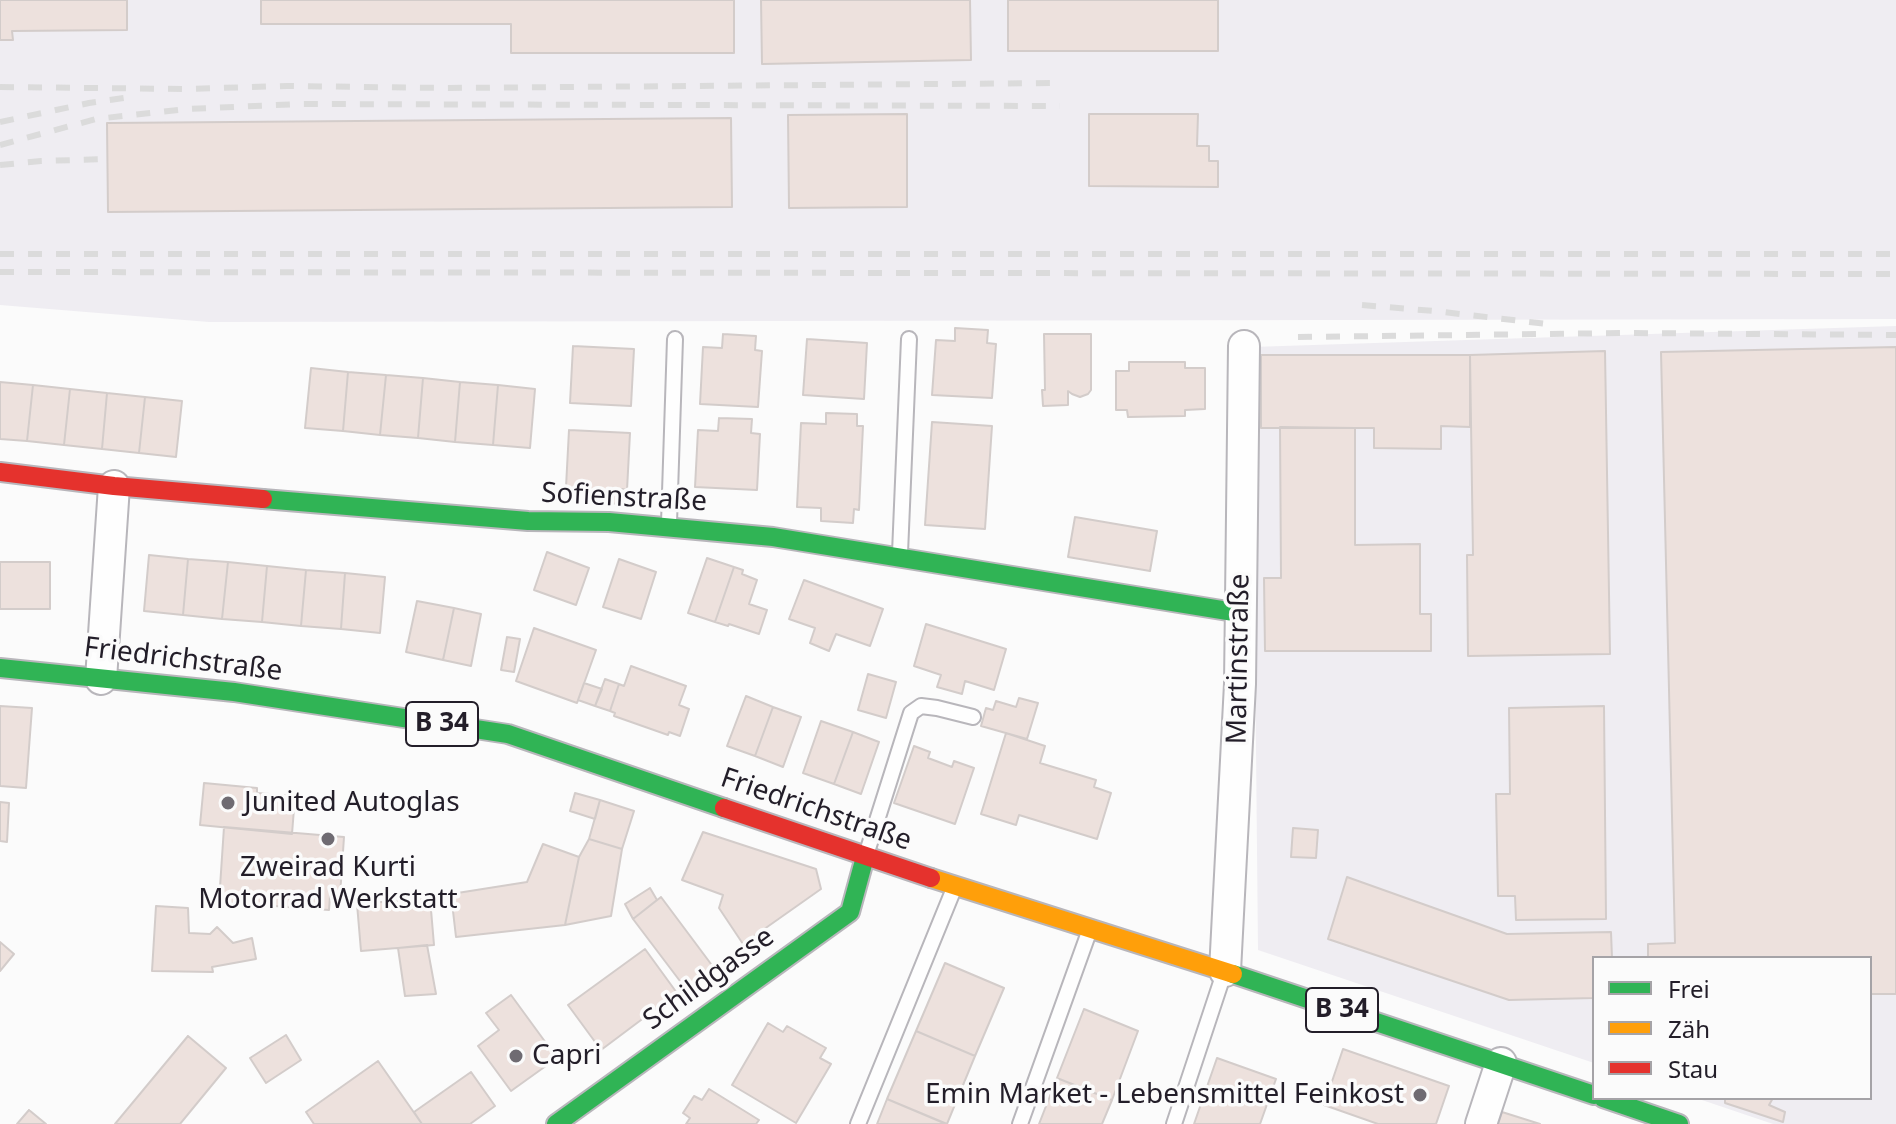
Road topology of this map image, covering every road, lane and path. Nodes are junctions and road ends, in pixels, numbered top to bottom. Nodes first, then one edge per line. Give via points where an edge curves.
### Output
1 (675, 339) dead end
2 (909, 339) dead end
3 (1244, 346) dead end
4 (0, 472) edge
5 (114, 486) junction
6 (669, 527) junction
7 (900, 558) junction
8 (1240, 613) junction
9 (0, 668) edge
10 (101, 679) junction
11 (973, 717) dead end
12 (865, 857) junction
13 (955, 887) junction
14 (1090, 929) junction
15 (1225, 971) junction
16 (1501, 1063) junction
17 (1592, 1094) edge
18 (1609, 1100) edge
19 (556, 1124) edge
20 (858, 1124) edge
21 (1020, 1124) edge
22 (1174, 1124) edge
23 (1481, 1124) edge
24 (1679, 1124) edge

1 - 6 lane
2 - 7 lane
3 - 8 street, Martinstraße
4 - 5 main road, Sofienstraße
5 - 6 main road, Sofienstraße via 528,521
5 - 10 street
6 - 7 main road, Sofienstraße
7 - 8 main road, Sofienstraße
8 - 15 street, Martinstraße
9 - 10 main road, Friedrichstraße / B 34
10 - 12 main road, Friedrichstraße / B 34 via 234,692 508,734
11 - 12 lane via 921,706 911,713
12 - 13 main road, Friedrichstraße / B 34
12 - 19 main road, Schildgasse via 850,912
13 - 14 main road, Friedrichstraße / B 34
13 - 20 lane
14 - 15 main road, Friedrichstraße / B 34
14 - 21 lane
15 - 16 main road, Friedrichstraße / B 34
15 - 22 lane
16 - 17 main road, Friedrichstraße / B 34
16 - 23 street
18 - 24 main road

